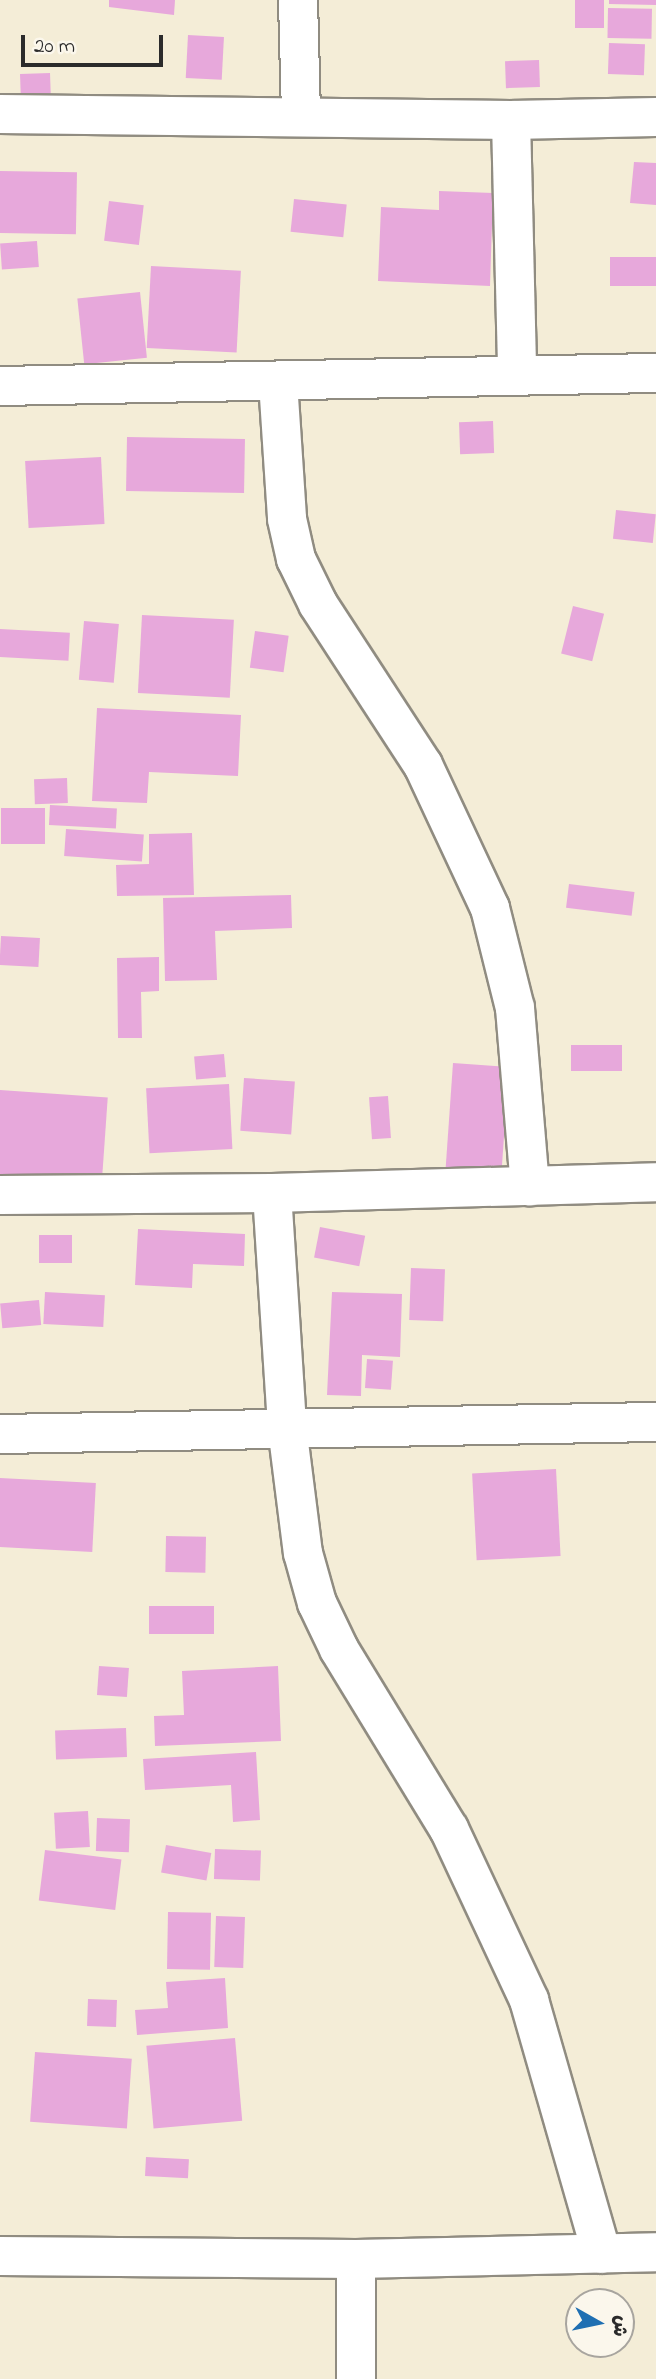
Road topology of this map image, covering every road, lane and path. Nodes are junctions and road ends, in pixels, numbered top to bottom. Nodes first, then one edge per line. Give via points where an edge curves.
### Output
1 (298, 0) edge
2 (0, 114) edge
3 (301, 117) junction
4 (656, 117) edge
5 (511, 120) junction
6 (656, 373) edge
7 (517, 374) junction
8 (278, 382) junction
9 (0, 386) edge
10 (656, 1182) edge
11 (530, 1185) junction
12 (272, 1193) junction
13 (0, 1195) edge
14 (656, 1422) edge
15 (287, 1427) junction
16 (0, 1434) edge
17 (656, 2252) edge
18 (602, 2254) junction
19 (0, 2256) edge
20 (356, 2259) junction
21 (356, 2379) edge

1 - 3 street
2 - 3 street
3 - 5 street
4 - 5 street
5 - 7 street
6 - 7 street
7 - 8 street
8 - 9 street
8 - 11 street via 287,519 296,559 318,604 423,765 490,908 515,1008
10 - 11 street
11 - 12 street
12 - 13 street
12 - 15 street
14 - 15 street
15 - 16 street
15 - 18 street via 303,1553 317,1603 339,1649 449,1829 524,1989
17 - 18 street
18 - 20 street
19 - 20 street
20 - 21 street

